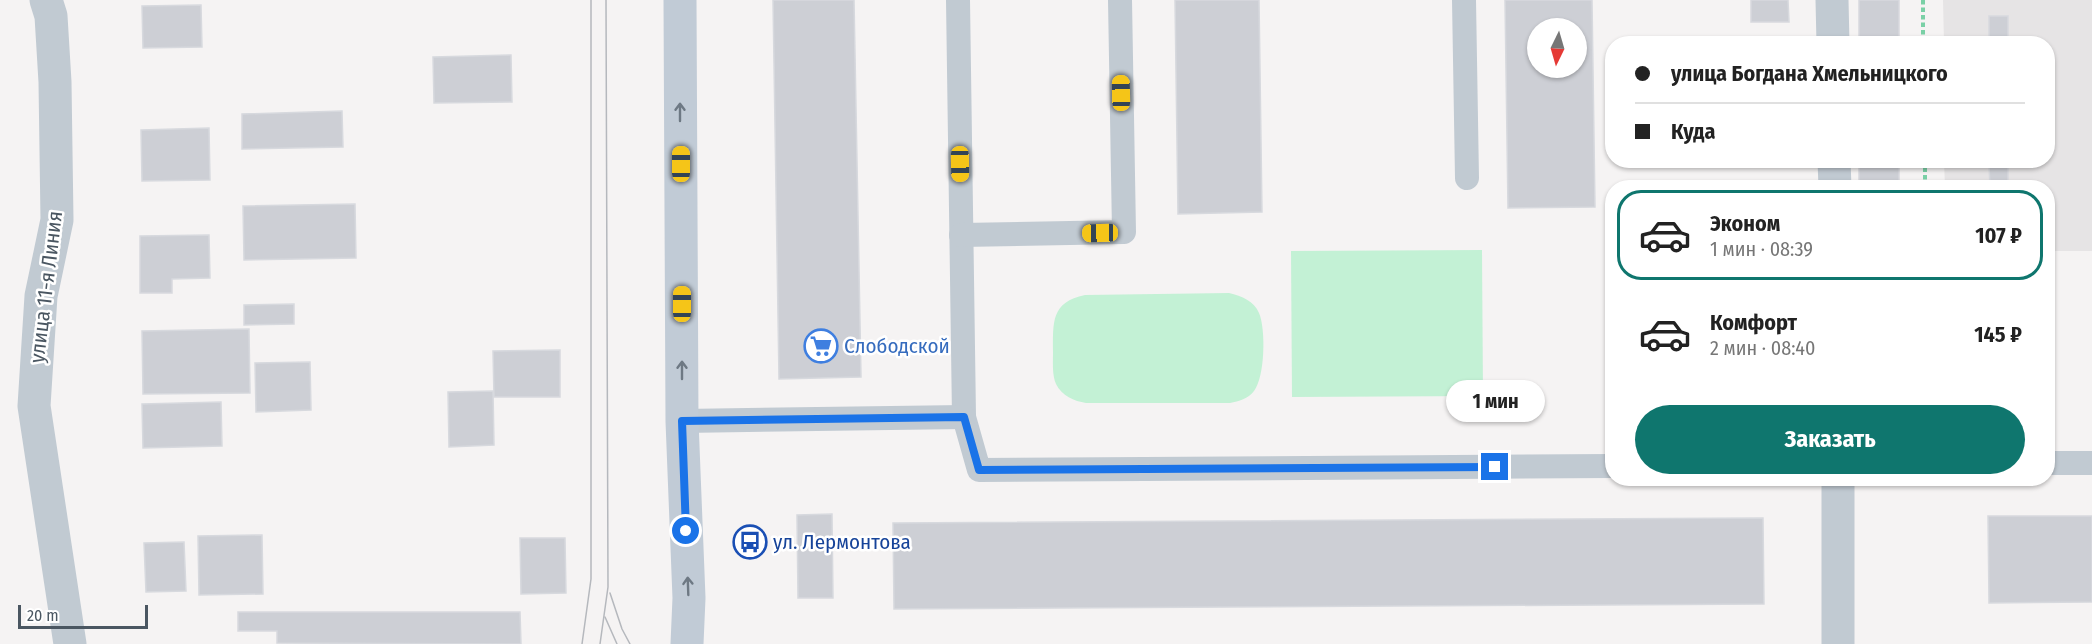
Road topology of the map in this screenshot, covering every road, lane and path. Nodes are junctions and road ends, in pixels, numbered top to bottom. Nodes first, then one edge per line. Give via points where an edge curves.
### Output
1 (46, 0) edge
2 (680, 0) edge
3 (958, 0) edge
4 (1120, 0) edge
5 (1464, 0) edge
6 (1832, 0) edge
7 (1923, 0) edge
8 (1833, 36) edge
9 (1923, 36) edge
10 (1467, 178) dead end
11 (962, 235) junction
12 (964, 417) junction
13 (682, 421) junction
14 (2055, 463) edge
15 (2092, 463) edge
16 (1605, 466) edge
17 (1838, 486) edge
18 (70, 644) edge
19 (687, 644) edge
20 (1838, 644) edge

1 - 18 street, улица 11-я Линия via 51,16 55,82 57,220 41,296 34,406
13 -> 2 main road
3 - 11 lane
4 - 11 lane via 1124,232
5 - 10 lane
6 - 8 street
7 - 9 path
11 - 12 lane
12 - 13 lane
12 - 16 lane via 979,470
19 -> 13 main road
14 - 15 lane
17 - 20 street

